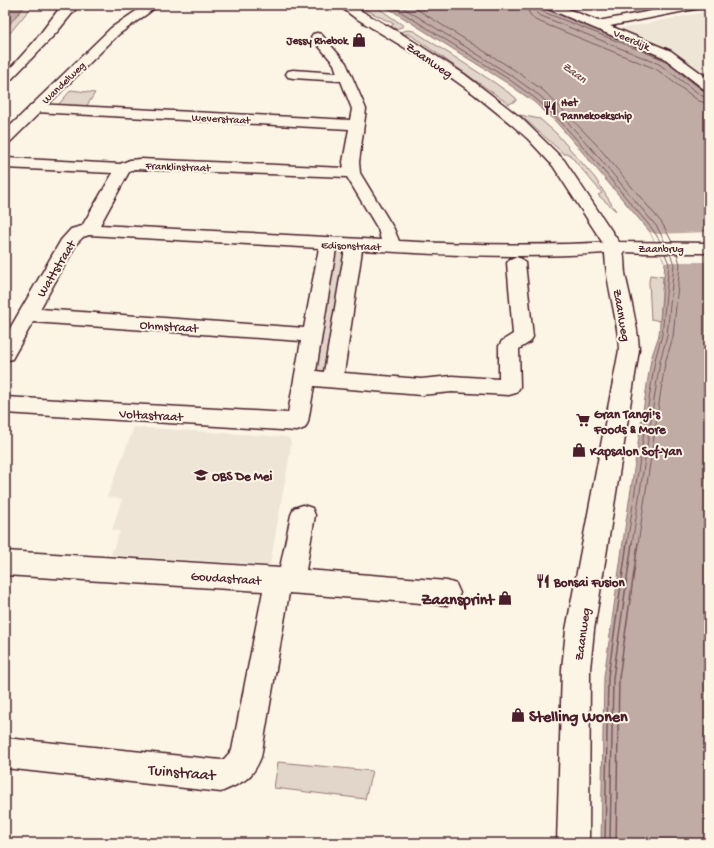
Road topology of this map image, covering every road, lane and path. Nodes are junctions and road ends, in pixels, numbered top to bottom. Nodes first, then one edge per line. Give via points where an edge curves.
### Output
1 (140, 5) edge
2 (152, 5) edge
3 (344, 5) edge
4 (548, 5) edge
5 (700, 5) edge
6 (704, 5) edge
7 (709, 7) edge
8 (598, 25) junction
9 (121, 26) junction
10 (317, 37) dead end
11 (293, 74) dead end
12 (346, 77) junction
13 (709, 86) edge
14 (36, 108) junction
15 (357, 125) junction
16 (5, 139) edge
17 (5, 163) edge
18 (123, 169) junction
19 (352, 173) junction
20 (89, 230) junction
21 (328, 244) junction
22 (354, 245) junction
23 (392, 246) junction
24 (614, 247) junction
25 (709, 248) edge
26 (516, 263) dead end
27 (27, 315) junction
28 (311, 335) junction
29 (5, 354) edge
30 (304, 378) junction
31 (333, 380) junction
32 (5, 405) edge
33 (302, 515) dead end
34 (5, 563) edge
35 (285, 581) junction
36 (447, 593) dead end
37 (5, 753) edge
38 (573, 843) edge

1 - 9 street, Wandelweg
2 - 9 street, Wandelweg
3 - 24 street, Zaanweg via 418,50 482,94 522,126 562,168
4 - 8 street, Veerdijk
5 - 8 street
6 - 7 street
8 - 13 street, Veerdijk via 672,57
9 - 14 street, Wandelweg
10 - 12 street via 340,63
11 - 12 street
12 - 15 street via 359,110
14 - 15 street, Weverstraat
14 - 16 street, Wandelweg
15 - 19 street via 351,162
17 - 18 street, Franklinstraat
18 - 19 street, Franklinstraat via 140,164
18 - 20 street, Wattstraat
19 - 23 street via 386,229
20 - 21 street, Edisonstraat
20 - 27 street, Wattstraat via 77,233 70,240
21 - 22 street, Edisonstraat
21 - 28 street
22 - 23 street, Edisonstraat
22 - 31 street
23 - 24 street, Edisonstraat via 515,252
24 - 25 street, Zaanbrug
24 - 38 street, Zaanweg via 614,262 629,335 629,350 579,638 576,669
26 - 31 street via 523,337 509,346 509,387 452,384 421,387
27 - 28 street, Ohmstraat
27 - 29 street, Wattstraat
28 - 30 street
30 - 31 street
30 - 32 street, Voltastraat via 297,422
33 - 35 street, Tuinstraat
34 - 35 street, Goudastraat
35 - 36 street, Goudastraat
35 - 37 street, Tuinstraat via 246,758 235,770 221,776

